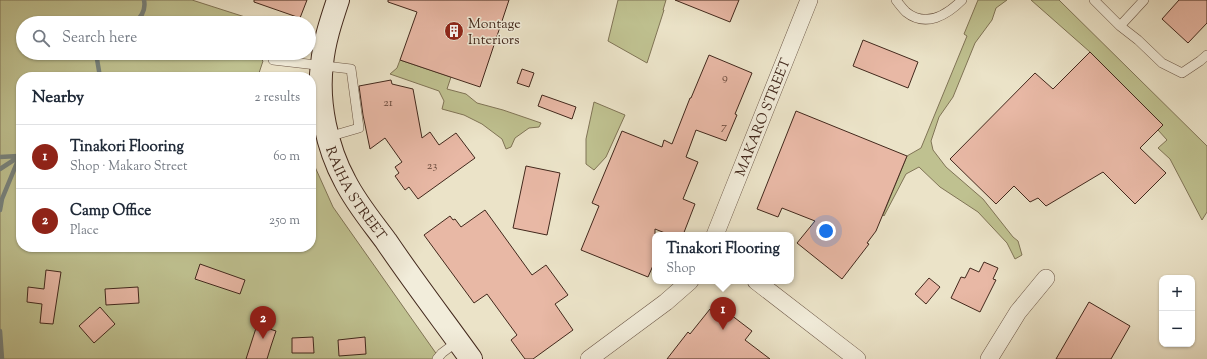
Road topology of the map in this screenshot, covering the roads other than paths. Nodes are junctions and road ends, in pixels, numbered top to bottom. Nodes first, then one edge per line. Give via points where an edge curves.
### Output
1 (338, 0) edge
2 (809, 0) edge
3 (896, 0) edge
4 (962, 0) edge
5 (1094, 0) edge
6 (1144, 0) edge
7 (1120, 26) junction
8 (1207, 55) edge
9 (273, 60) dead end
10 (321, 66) junction
11 (328, 137) junction
12 (716, 232) edge
13 (1046, 278) dead end
14 (687, 284) edge
15 (760, 284) edge
16 (458, 341) junction
17 (437, 359) edge
18 (471, 359) edge
19 (589, 359) edge
20 (857, 359) edge
21 (989, 359) edge

1 - 10 main road, RAIHA STREET
2 - 12 street, MAKARO STREET
3 - 4 lane via 906,12 926,20 940,17
5 - 7 lane
6 - 7 lane
7 - 8 lane via 1162,63 1182,73
9 - 10 lane
10 - 11 main road, RAIHA STREET via 322,107
10 - 11 lane via 351,69 359,128
11 - 16 main road, RAIHA STREET via 339,168 353,195
13 - 21 street via 1018,312
14 - 19 street
15 - 20 street
16 - 17 lane
16 - 18 main road, RAIHA STREET

